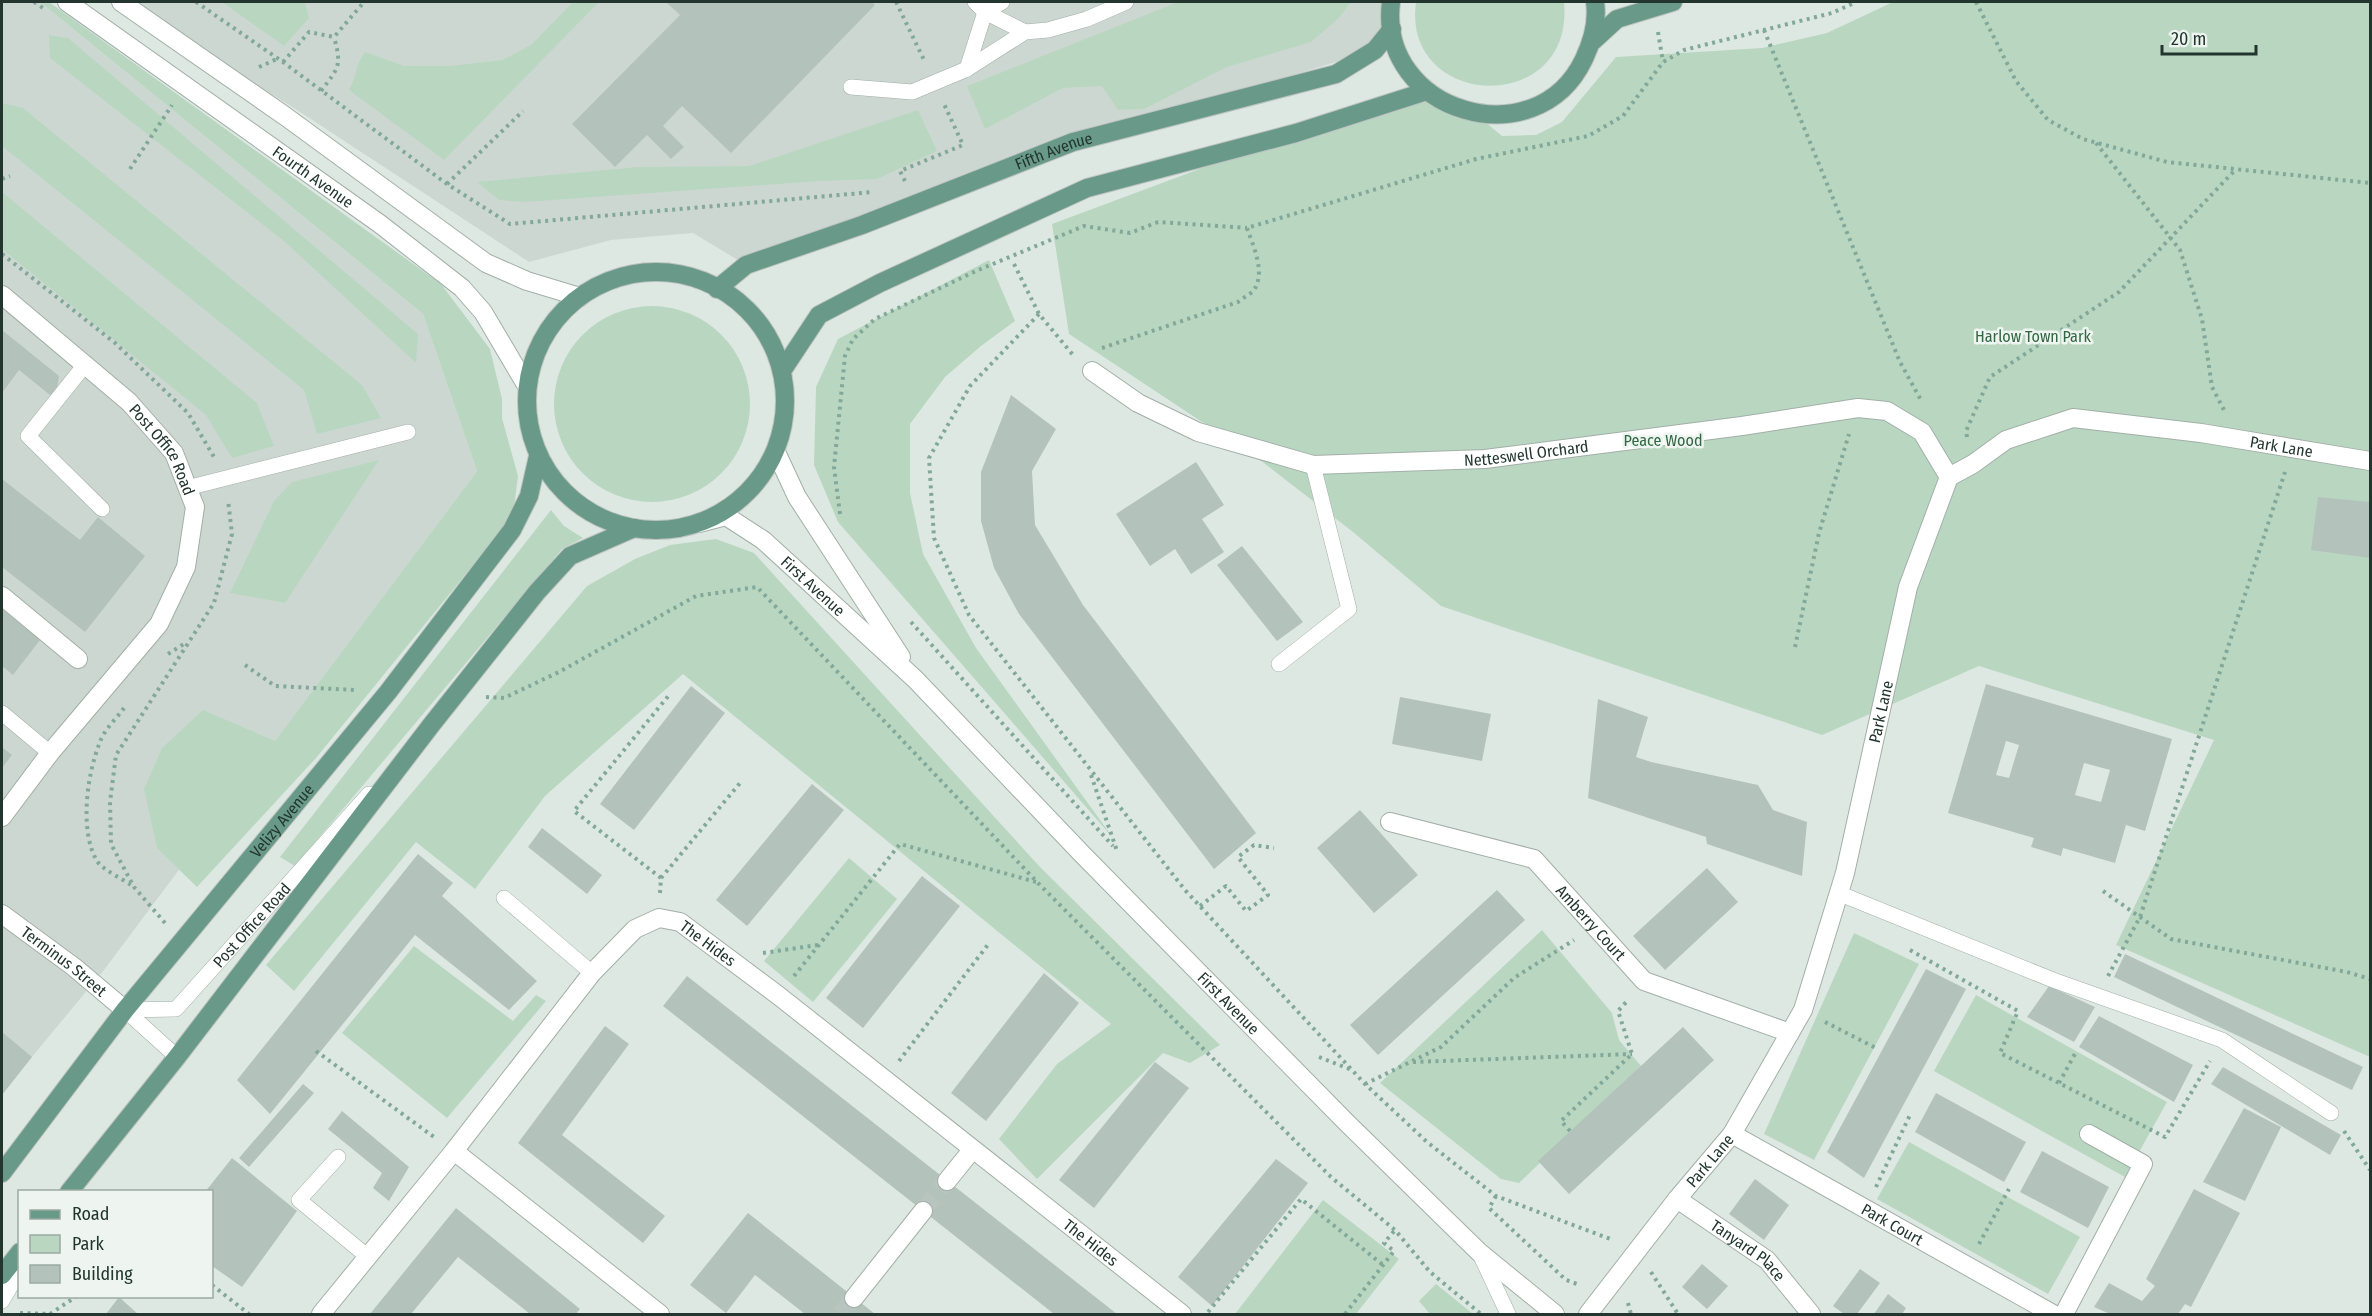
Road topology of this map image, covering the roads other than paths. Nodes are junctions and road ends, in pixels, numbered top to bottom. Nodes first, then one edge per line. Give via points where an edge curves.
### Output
1 (67, 2) edge
2 (1002, 2) edge
3 (1126, 2) edge
4 (1391, 2) edge
5 (1595, 2) edge
6 (1673, 2) edge
7 (132, 4) edge
8 (980, 7) edge
9 (1392, 29) junction
10 (1025, 32) junction
11 (1593, 41) junction
12 (967, 69) junction
13 (851, 87) dead end
14 (1427, 91) junction
15 (717, 289) junction
16 (2, 295) edge
17 (580, 297) junction
18 (84, 366) junction
19 (782, 371) junction
20 (1092, 371) dead end
21 (525, 383) junction
22 (408, 432) dead end
23 (777, 454) junction
24 (538, 456) junction
25 (2370, 462) edge
26 (1313, 465) junction
27 (1949, 477) junction
28 (187, 488) junction
29 (102, 509) dead end
30 (699, 523) junction
31 (634, 528) junction
32 (2, 596) edge
33 (78, 659) dead end
34 (1279, 664) dead end
35 (915, 679) junction
36 (2, 713) edge
37 (432, 723) junction
38 (50, 753) junction
39 (2, 817) edge
40 (1390, 822) dead end
41 (1838, 893) junction
42 (504, 898) dead end
43 (2, 914) edge
44 (592, 973) junction
45 (125, 1010) junction
46 (1790, 1033) junction
47 (177, 1057) junction
48 (2331, 1113) road end
49 (1732, 1134) junction
50 (2089, 1134) dead end
51 (972, 1150) junction
52 (454, 1151) junction
53 (338, 1157) dead end
54 (2, 1173) edge
55 (948, 1181) tunnel mouth
56 (70, 1190) edge
57 (1677, 1199) junction
58 (923, 1211) tunnel mouth
59 (1479, 1252) junction
60 (18, 1255) edge
61 (368, 1257) junction
62 (18, 1273) edge
63 (2, 1275) edge
64 (854, 1298) tunnel mouth
65 (2, 1301) edge
66 (2066, 1313) edge
67 (321, 1314) edge
68 (660, 1314) edge
69 (1182, 1314) edge
70 (1508, 1314) edge
71 (1555, 1314) edge
72 (1588, 1314) edge
73 (1811, 1314) edge

1 - 21 street, Fourth Avenue via 380,224 462,288 483,312
2 - 8 lane
3 - 10 lane via 1088,19
4 - 9 main road
5 - 11 main road
6 - 11 main road via 1617,20
7 - 17 street, Fourth Avenue via 486,263
8 - 10 lane
8 - 12 lane
9 - 14 main road via 1411,74
9 - 15 main road, Fifth Avenue via 1375,50 1336,74 1073,142 862,225 746,265
10 - 12 lane
11 - 14 main road via 1578,72 1554,96 1524,111 1490,116 1457,109
12 - 13 lane via 912,92
14 - 19 main road via 1296,133 1088,188 819,315
15 - 17 main road via 688,276 648,272 621,277
15 - 19 main road via 752,315 772,345
16 - 18 street, Post Office Road
17 - 21 main road via 563,309 551,326
18 - 28 street, Post Office Road via 129,402 174,453
18 - 29 lane via 28,436
19 - 23 main road via 785,404
20 - 26 street, Netteswell Orchard via 1138,403 1198,432
21 - 24 main road via 530,430
22 - 28 lane
23 - 30 main road via 757,483 729,508
23 - 35 street, First Avenue via 797,497
24 - 31 main road via 570,498 601,518
24 - 45 main road, Velizy Avenue via 529,496 512,530 388,692
25 - 27 street, Park Lane via 2239,439 2073,418 2006,440
26 - 27 street, Netteswell Orchard via 1485,459 1857,408 1887,411 1922,432
26 - 34 lane via 1349,609
27 - 41 street, Park Lane via 1908,587
28 - 38 street, Post Office Road via 195,507 186,567 159,624
30 - 31 main road via 666,531
30 - 35 street, First Avenue via 726,516 763,540
31 - 37 main road via 570,556
32 - 33 street
35 - 59 street, First Avenue via 1347,1123
36 - 38 lane
37 - 45 lane, Post Office Road via 176,1009
37 - 47 main road
38 - 39 street, Post Office Road
40 - 46 street, Amberry Court via 1534,859 1644,981
41 - 46 street, Park Lane via 1803,1011
41 - 48 lane via 2053,980 2222,1040
42 - 44 lane
43 - 45 street, Terminus Street
44 - 51 street, The Hides via 635,929 659,918 680,922
44 - 52 street, The Hides
45 - 47 lane
45 - 54 main road, Velizy Avenue
46 - 49 street, Park Lane
47 - 56 main road
49 - 57 street, Park Lane
49 - 66 street, Park Court via 1967,1266
50 - 66 street, Park Court via 2143,1164
51 - 55 street
51 - 69 street, The Hides
52 - 61 street, The Hides
52 - 68 street
53 - 61 lane via 299,1200
57 - 72 street, Park Lane
57 - 73 street, Tanyard Place via 1767,1260
58 - 64 street
59 - 70 lane
59 - 71 street, First Avenue
60 - 63 main road
61 - 67 street, The Hides
62 - 65 lane

